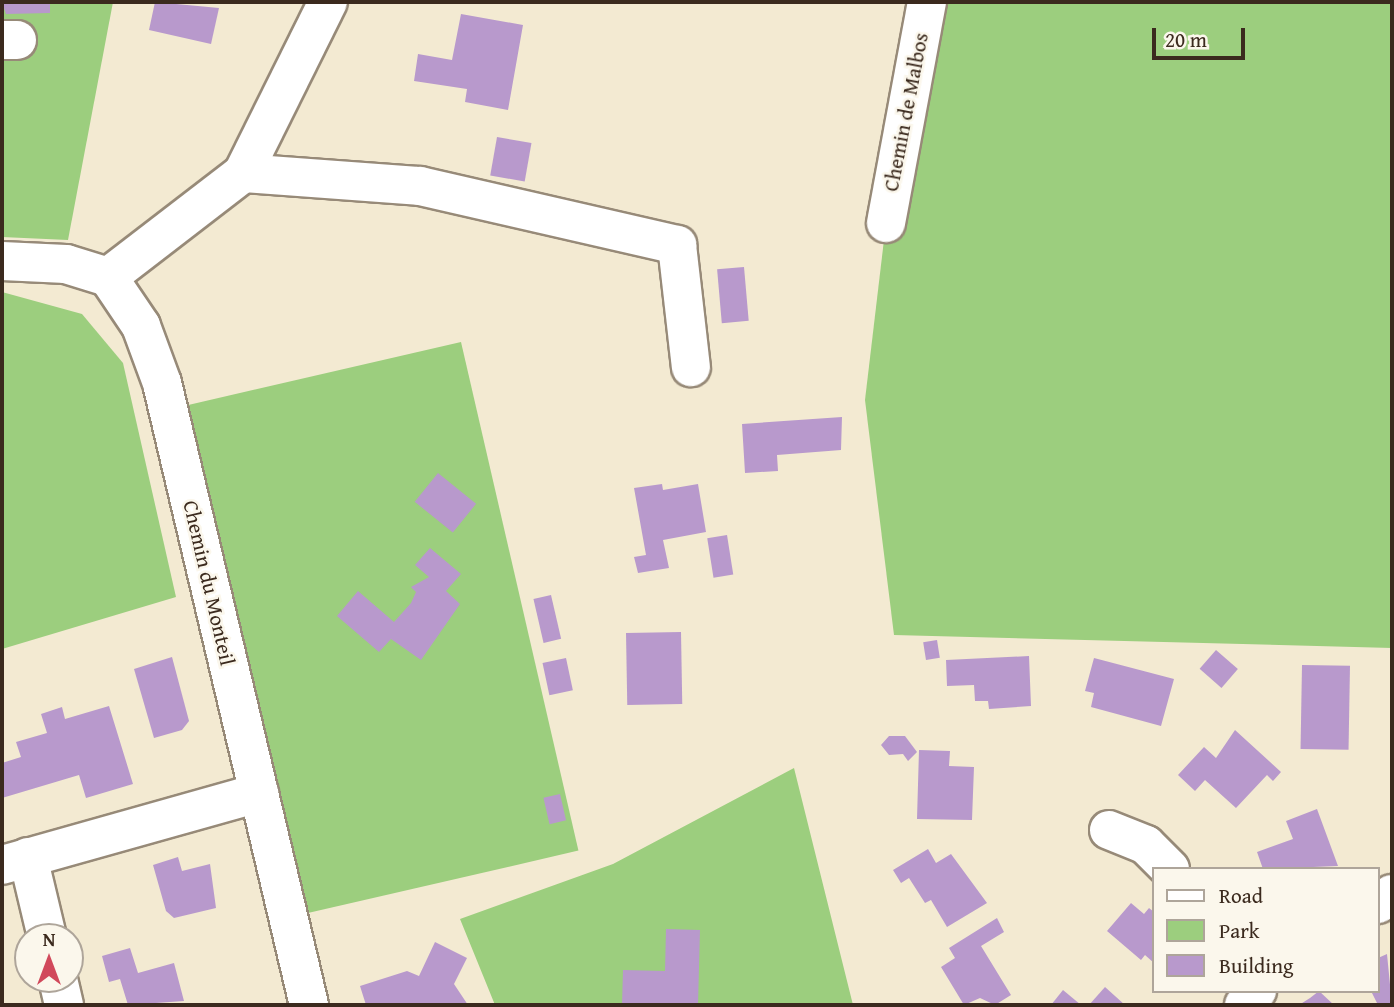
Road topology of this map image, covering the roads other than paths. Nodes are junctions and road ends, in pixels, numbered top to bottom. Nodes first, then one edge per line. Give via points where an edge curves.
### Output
1 (328, 2) edge
2 (927, 2) edge
3 (243, 173) junction
4 (886, 223) dead end
5 (2, 261) edge
6 (108, 277) junction
7 (691, 367) dead end
8 (259, 793) junction
9 (1109, 830) dead end
10 (15, 861) edge
11 (1168, 867) edge
12 (41, 923) edge
13 (309, 1005) edge

1 - 3 street
2 - 4 street, Chemin de Malbos
3 - 6 street
3 - 7 street via 420,186 677,245
5 - 6 street via 66,264
6 - 8 street, Chemin du Monteil via 141,327 162,383
8 - 10 street
8 - 13 street, Chemin du Monteil
9 - 11 street via 1146,845
10 - 12 street

